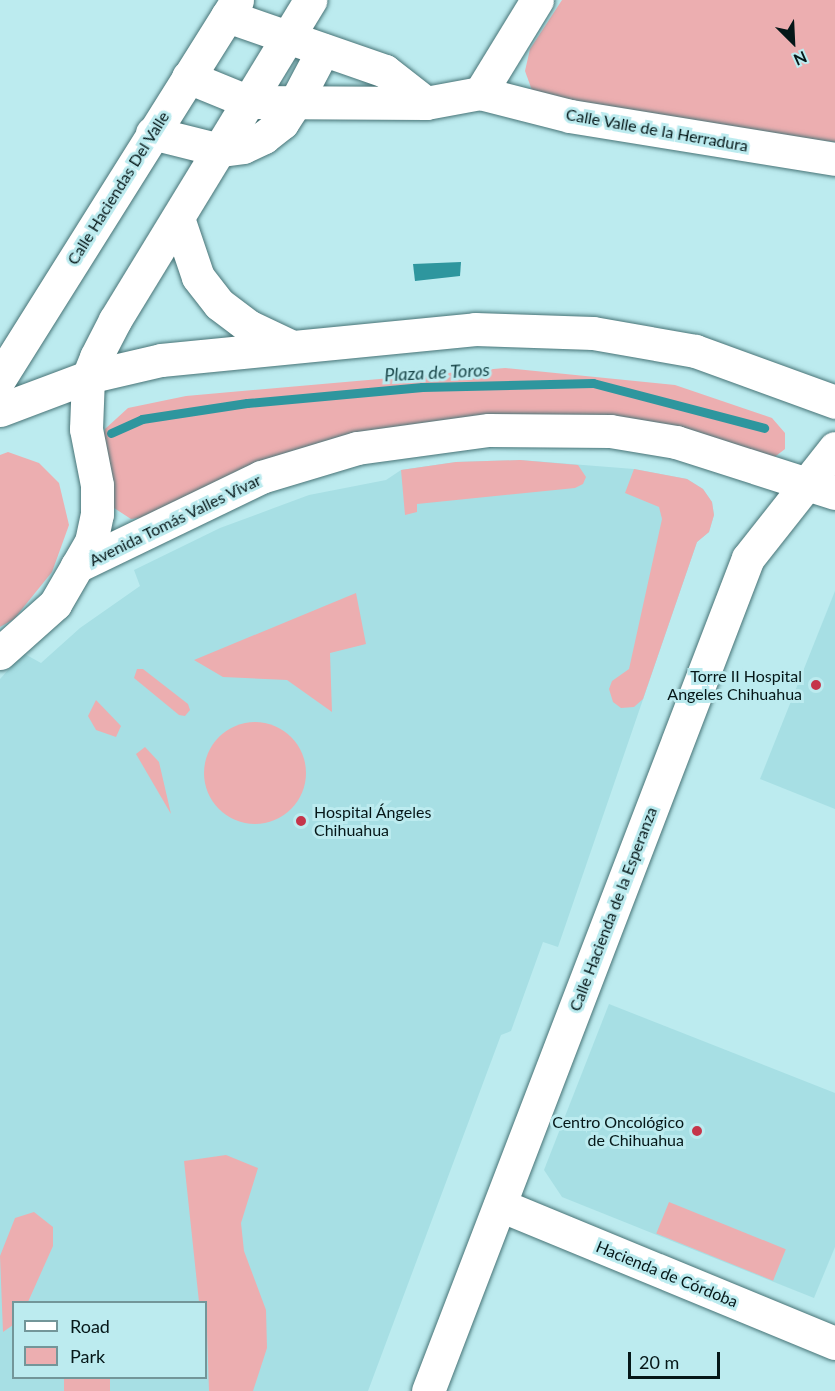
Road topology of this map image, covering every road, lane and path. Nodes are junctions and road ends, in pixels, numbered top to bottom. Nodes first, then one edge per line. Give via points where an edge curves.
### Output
1 (310, 0) edge
2 (537, 0) edge
3 (232, 8) edge
4 (287, 37) junction
5 (323, 50) junction
6 (188, 77) junction
7 (480, 93) junction
8 (249, 102) junction
9 (295, 103) junction
10 (426, 104) junction
11 (152, 133) junction
12 (220, 150) junction
13 (835, 159) edge
14 (178, 218) junction
15 (288, 345) junction
16 (88, 377) junction
17 (0, 378) edge
18 (835, 402) edge
19 (0, 410) edge
20 (835, 448) edge
21 (822, 487) edge
22 (77, 566) junction
23 (0, 653) edge
24 (500, 1205) junction
25 (835, 1343) edge
26 (428, 1391) edge

1 - 4 main road
2 - 7 main road
3 - 4 main road
3 - 6 main road, Calle Haciendas Del Valle
4 - 5 main road
4 - 8 main road
5 - 9 main road
5 - 10 main road via 385,72
6 - 8 main road, Calle Valle de la Herradura
6 - 11 main road, Calle Haciendas Del Valle
7 - 10 main road, Calle Valle de la Herradura
7 - 13 main road, Calle Valle de la Herradura via 570,116
8 - 9 main road, Calle Valle de la Herradura
8 - 12 main road
9 - 10 main road, Calle Valle de la Herradura
9 - 12 main road via 282,123 264,137 243,147
11 - 12 main road
11 - 17 main road, Calle Haciendas Del Valle
12 - 14 main road
14 - 15 main road via 186,251 198,277 219,304 250,327
14 - 16 main road via 115,320
15 - 16 main road via 161,360
15 - 18 main road via 475,329 593,333 694,351
16 - 19 main road
16 - 22 main road via 86,429 97,485 97,514 91,542
20 - 21 main road, Calle Hacienda de la Esperanza
21 - 22 main road, Avenida Tomás Valles Vivar via 676,442 610,431 489,430 415,437 357,448 261,477
21 - 24 main road, Calle Hacienda de la Esperanza via 748,558
22 - 23 main road, Avenida Tomás Valles Vivar via 55,604 36,625
24 - 25 main road, Hacienda de Córdoba
24 - 26 main road, Calle Hacienda de la Esperanza

